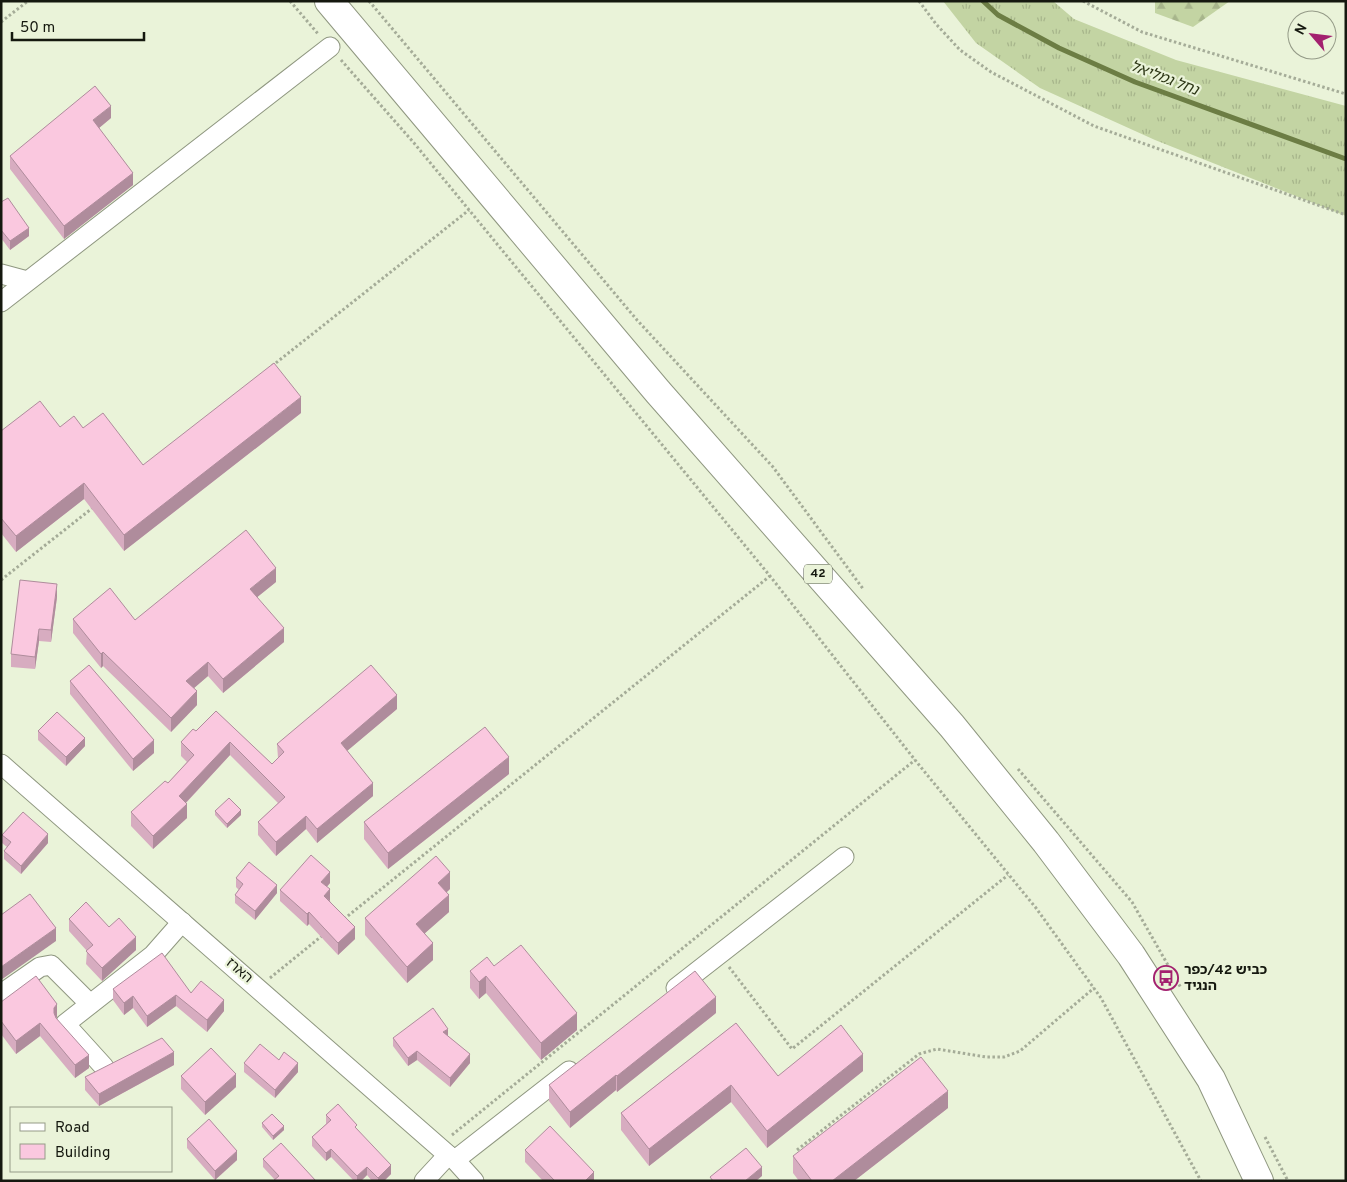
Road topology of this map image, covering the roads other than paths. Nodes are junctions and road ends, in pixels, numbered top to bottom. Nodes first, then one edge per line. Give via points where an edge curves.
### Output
1 (329, 1) edge
2 (330, 47) road end
3 (1, 274) edge
4 (28, 282) junction
5 (1, 302) edge
6 (1, 764) edge
7 (844, 857) dead end
8 (182, 922) junction
9 (1, 994) edge
10 (665, 997) edge
11 (90, 1004) junction
12 (580, 1063) edge
13 (104, 1068) edge
14 (447, 1154) junction
15 (424, 1181) edge
16 (474, 1181) edge
17 (1259, 1181) edge

1 - 17 highway, 42 via 658,392 952,726 1046,842 1131,955 1212,1079
2 - 4 street
3 - 4 street
4 - 5 street
6 - 8 street, הארז
7 - 10 street
8 - 11 street via 153,955
8 - 14 street, הארז
9 - 11 street via 40,967 51,965
11 - 13 street via 65,1024
12 - 14 street
14 - 15 street
14 - 16 street, הארז

